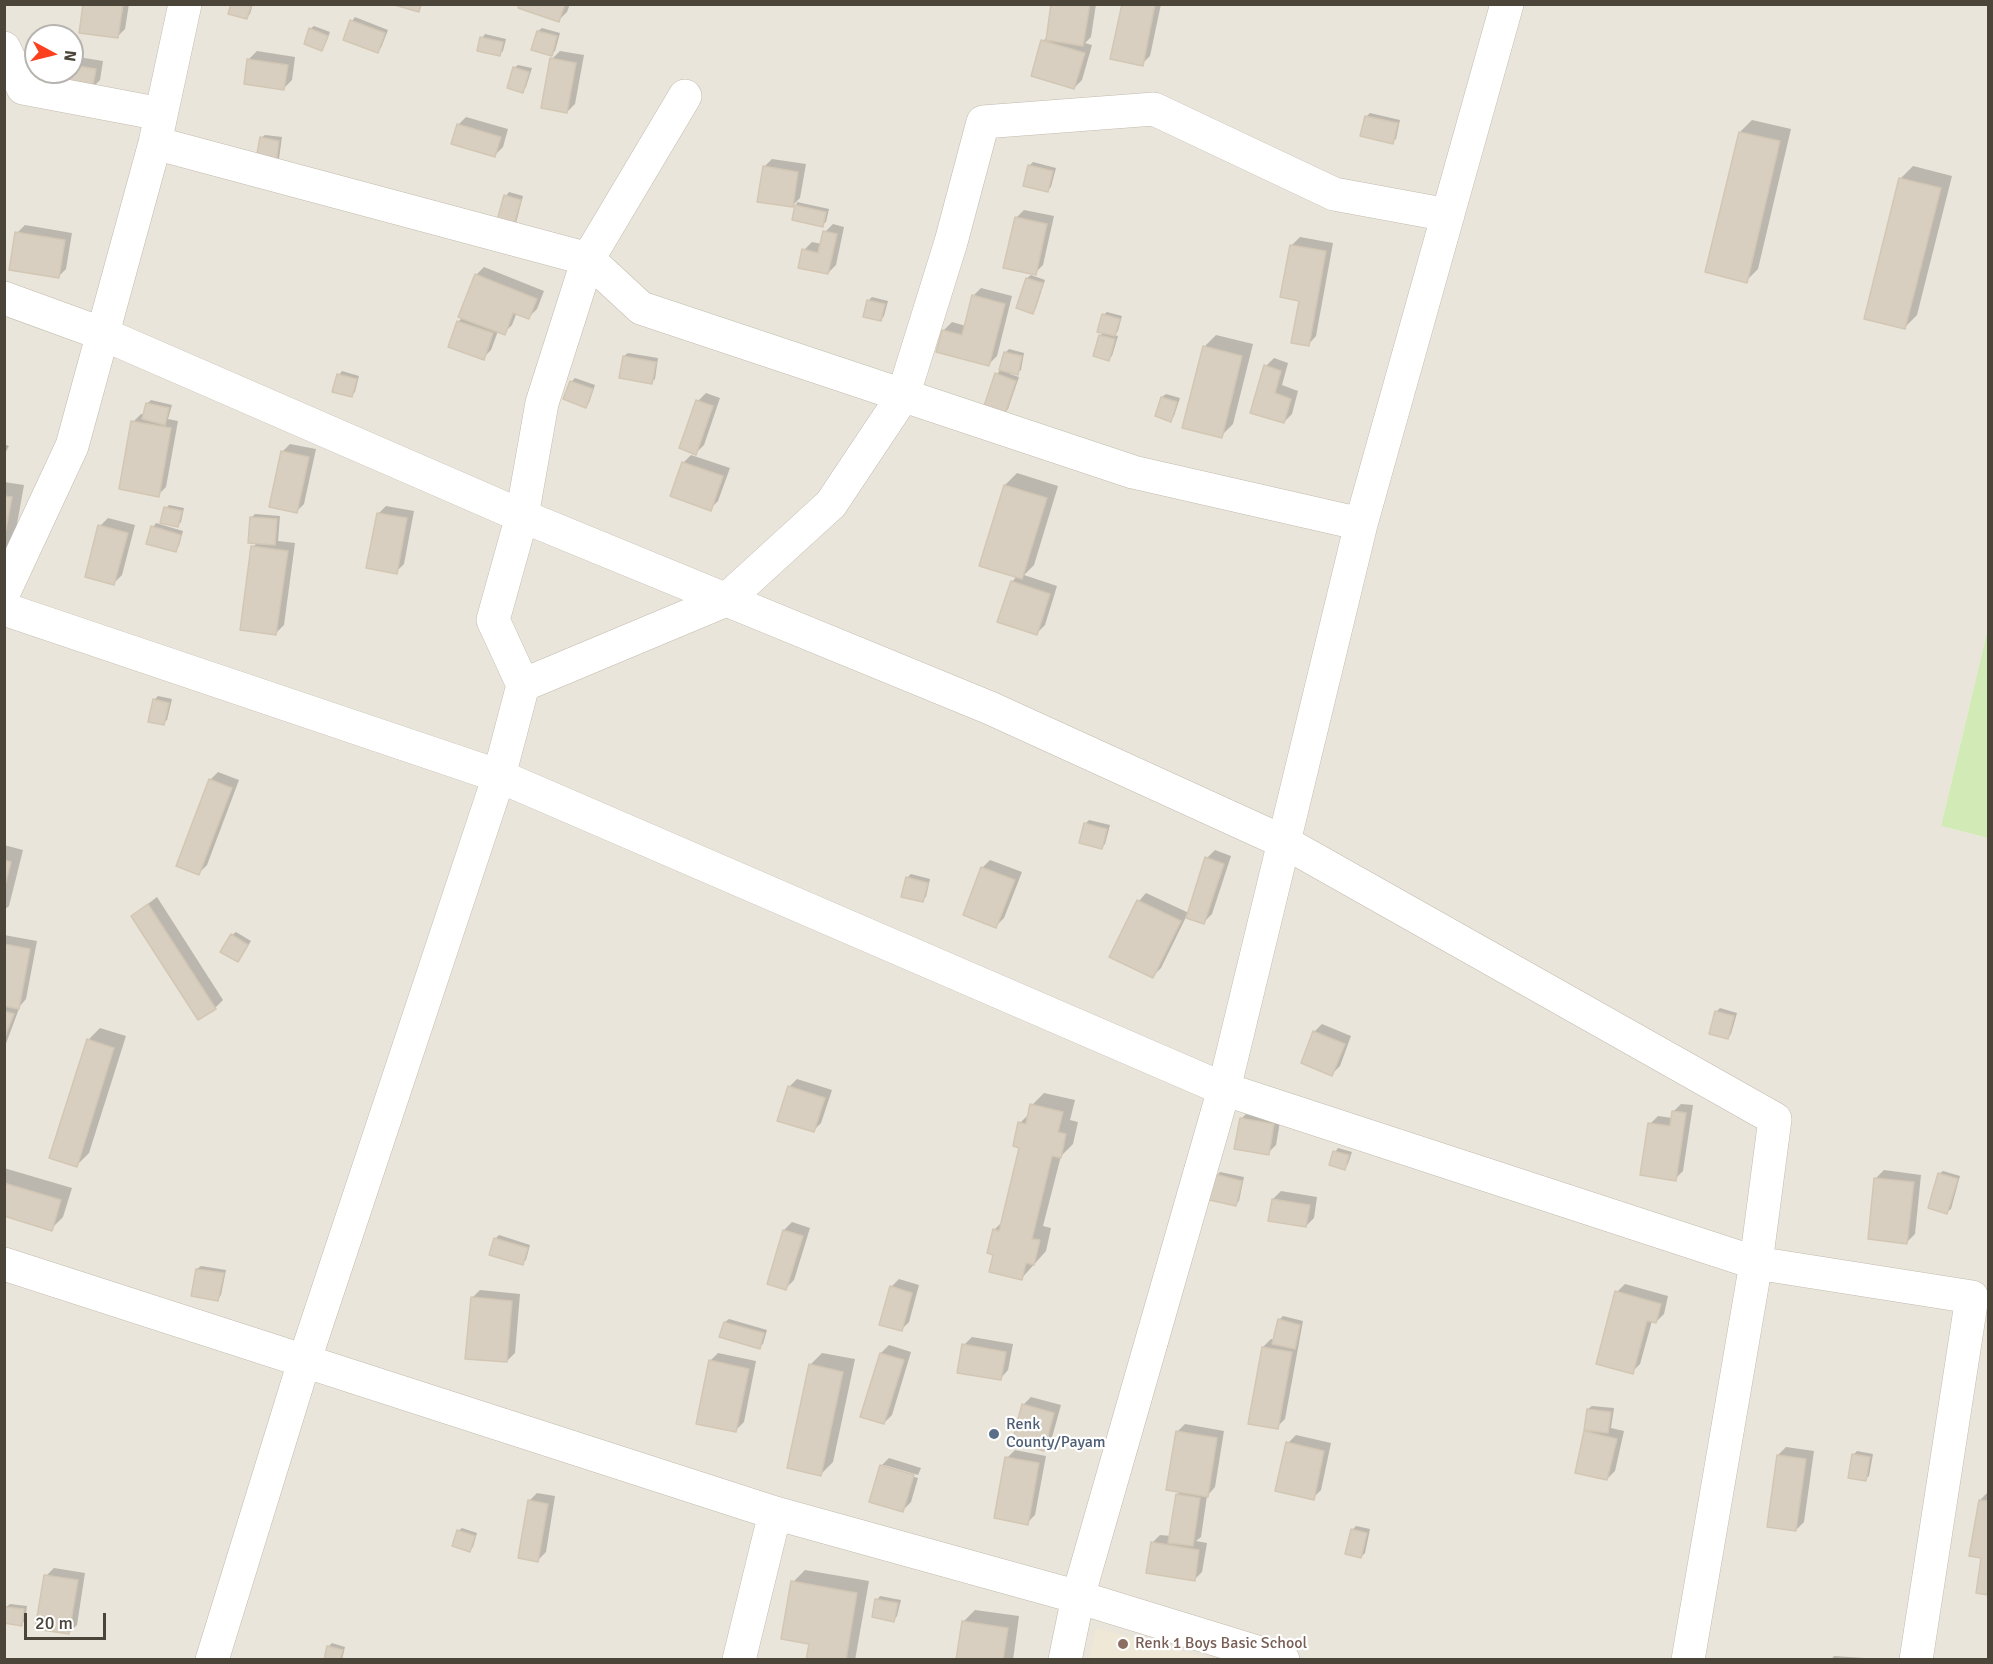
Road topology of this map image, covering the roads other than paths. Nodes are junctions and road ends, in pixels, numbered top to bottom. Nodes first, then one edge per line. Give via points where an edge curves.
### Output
1 (185, 4) edge
2 (1507, 4) edge
3 (4, 48) edge
4 (685, 96) dead end
5 (158, 129) junction
6 (1448, 215) junction
7 (588, 259) junction
8 (4, 298) edge
9 (103, 334) junction
10 (903, 396) junction
11 (522, 516) junction
12 (1361, 524) junction
13 (4, 592) edge
14 (726, 600) junction
15 (4, 609) edge
16 (523, 685) junction
17 (499, 776) junction
18 (1284, 842) junction
19 (1224, 1089) junction
20 (1756, 1263) junction
21 (4, 1264) edge
22 (304, 1362) junction
23 (775, 1513) junction
24 (1078, 1597) junction
25 (212, 1659) edge
26 (739, 1659) edge
27 (1065, 1659) edge
28 (1283, 1659) edge
29 (1688, 1659) edge
30 (1916, 1659) edge

1 - 5 street
2 - 6 street
3 - 5 street via 23,88
4 - 7 street
5 - 7 street
5 - 9 street
6 - 10 street via 1334,194 1154,109 983,122
6 - 12 street
7 - 10 street via 641,308
7 - 11 street via 542,403
8 - 9 street
9 - 11 street
9 - 13 street via 72,446
10 - 12 street via 1134,472
10 - 14 street via 831,504
11 - 14 street
11 - 16 street via 493,621
12 - 18 street
14 - 16 street
14 - 18 street via 990,708
15 - 17 street
16 - 17 street
17 - 19 street
17 - 22 street
18 - 19 street
18 - 20 street via 1775,1119
19 - 20 street
19 - 24 street
20 - 29 street
20 - 30 street via 1972,1297
21 - 22 street
22 - 23 street
22 - 25 street
23 - 24 street
23 - 26 street
24 - 27 street
24 - 28 street

